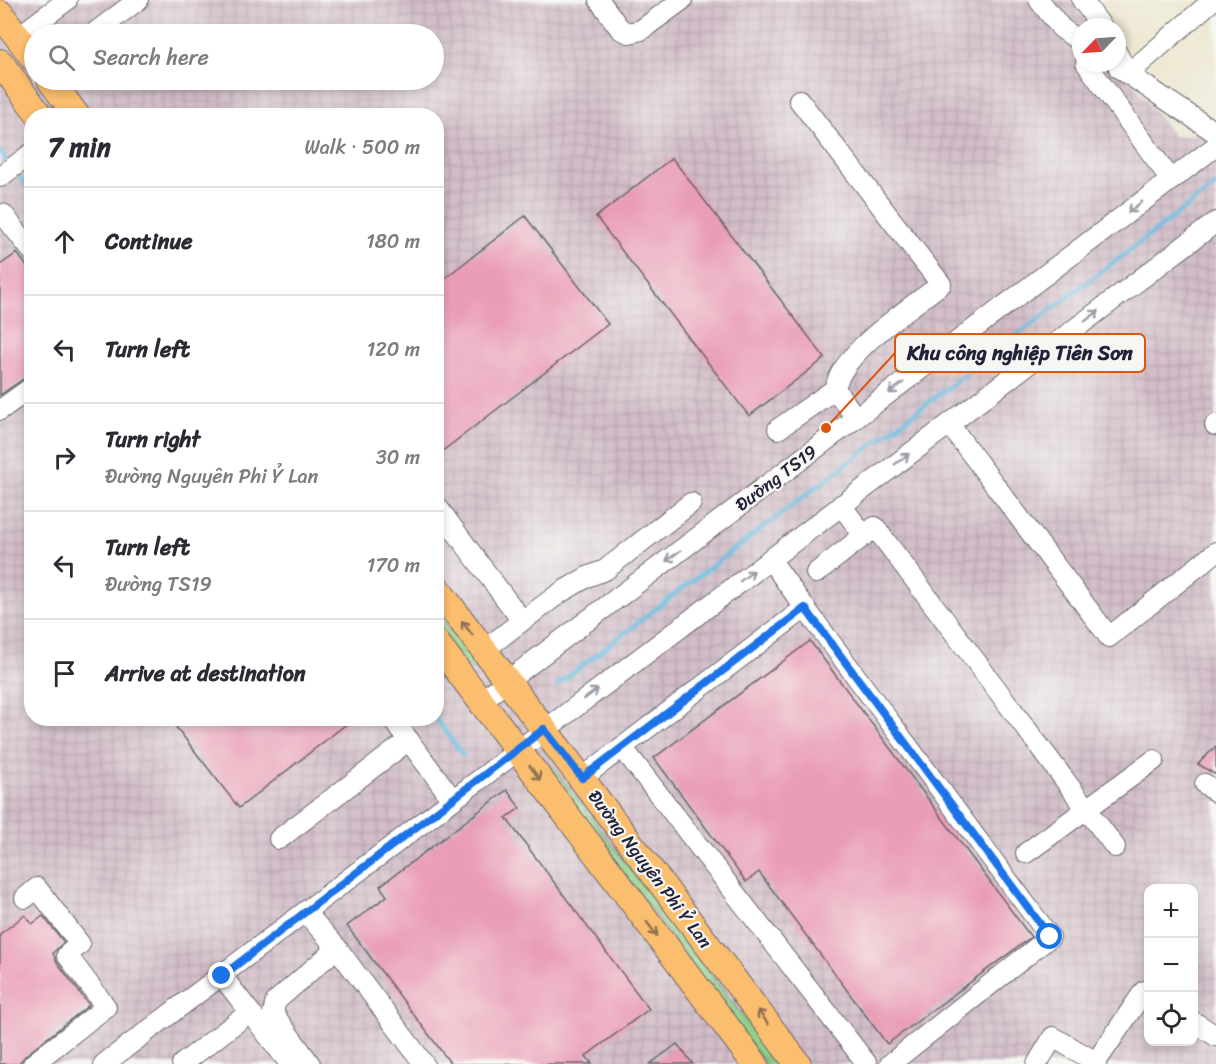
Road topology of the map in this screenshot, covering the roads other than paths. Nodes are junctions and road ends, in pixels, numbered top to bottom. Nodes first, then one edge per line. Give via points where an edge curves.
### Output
1 (138, 0) edge
2 (599, 0) edge
3 (682, 0) edge
4 (1039, 0) edge
5 (1082, 0) edge
6 (1213, 0) edge
7 (64, 1) edge
8 (0, 13) edge
9 (1095, 18) edge
10 (35, 24) edge
11 (106, 24) edge
12 (1061, 28) junction
13 (24, 32) edge
14 (1072, 36) edge
15 (18, 37) junction
16 (1072, 43) edge
17 (24, 45) edge
18 (0, 62) edge
19 (1126, 65) edge
20 (1093, 72) edge
21 (1124, 72) edge
22 (24, 82) edge
23 (30, 90) edge
24 (58, 90) edge
25 (799, 100) dead end
26 (37, 108) edge
27 (71, 108) edge
28 (1216, 133) edge
29 (1216, 147) edge
30 (24, 158) edge
31 (0, 177) edge
32 (1171, 180) junction
33 (0, 216) edge
34 (1216, 222) edge
35 (24, 241) edge
36 (835, 389) junction
37 (24, 393) edge
38 (0, 410) edge
39 (856, 418) junction
40 (949, 424) junction
41 (778, 429) dead end
42 (841, 506) junction
43 (444, 516) edge
44 (864, 536) junction
45 (697, 538) junction
46 (1216, 552) edge
47 (770, 559) junction
48 (816, 573) dead end
49 (444, 598) edge
50 (805, 608) junction
51 (522, 621) junction
52 (484, 650) junction
53 (444, 652) edge
54 (508, 681) junction
55 (481, 701) junction
56 (398, 726) edge
57 (544, 729) junction
58 (409, 740) junction
59 (622, 747) junction
60 (518, 750) junction
61 (1154, 760) dead end
62 (582, 778) junction
63 (453, 800) junction
64 (1087, 809) junction
65 (279, 839) dead end
66 (1115, 847) dead end
67 (1026, 853) dead end
68 (25, 898) dead end
69 (306, 913) junction
70 (337, 948) junction
71 (222, 976) junction
72 (1146, 992) edge
73 (250, 1012) junction
74 (1198, 1025) edge
75 (1216, 1036) edge
76 (33, 1064) edge
77 (104, 1064) edge
78 (182, 1064) edge
79 (290, 1064) edge
80 (310, 1064) edge
81 (424, 1064) edge
82 (755, 1064) edge
83 (798, 1064) edge
84 (867, 1064) edge
85 (890, 1064) edge
86 (1037, 1064) edge

1 - 11 street
2 - 3 street via 620,29 629,33 641,30
4 - 12 street
5 - 9 street
6 - 19 street
7 - 10 street
8 - 15 main road
12 - 14 street
12 - 16 street
13 - 15 street
15 - 17 main road
18 - 22 main road
20 - 32 street
21 - 28 street
23 - 26 main road
24 - 27 main road
25 - 36 street via 941,284 853,356 841,371
29 - 32 street, Đường TS19
30 - 31 street
32 -> 39 street, Đường TS19
33 - 35 street via 3,214
40 -> 34 street
36 - 39 street
36 - 41 street
37 - 38 street
39 - 45 street, Đường TS19
42 -> 40 street
40 - 46 street via 1109,637
42 - 44 street
42 - 47 street
43 - 51 street
44 - 48 street
44 - 64 street via 875,527
45 - 51 street via 684,508 605,570 560,593
45 -> 54 street, Đường TS19
47 - 50 street
57 -> 47 street
52 -> 49 main road, Đường Nguyên Phi Ỷ Lan
50 - 59 street
50 - 85 street via 1050,937
51 - 52 street
52 - 54 main road, Đường Nguyên Phi Ỷ Lan
53 - 55 main road, Đường Nguyên Phi Ỷ Lan
54 - 55 street, Đường TS19
54 - 57 main road, Đường Nguyên Phi Ỷ Lan
55 - 60 main road, Đường Nguyên Phi Ỷ Lan
56 - 58 street
57 - 60 street
57 - 62 main road, Đường Nguyên Phi Ỷ Lan
58 - 63 street
58 - 65 street
59 - 62 street
59 - 84 street
60 - 63 street
60 -> 82 main road, Đường Nguyên Phi Ỷ Lan
61 - 64 street
83 -> 62 main road, Đường Nguyên Phi Ỷ Lan
63 - 69 street
64 - 66 street
64 - 67 street
68 - 76 street via 37,888 80,944 67,955 106,1007
69 - 70 street
69 - 71 street
70 - 80 street via 276,1001 273,1013
70 - 81 street
71 - 73 street
71 - 77 street
72 - 86 street via 1096,1062 1053,1037
73 - 78 street
73 - 79 street
74 - 75 street

